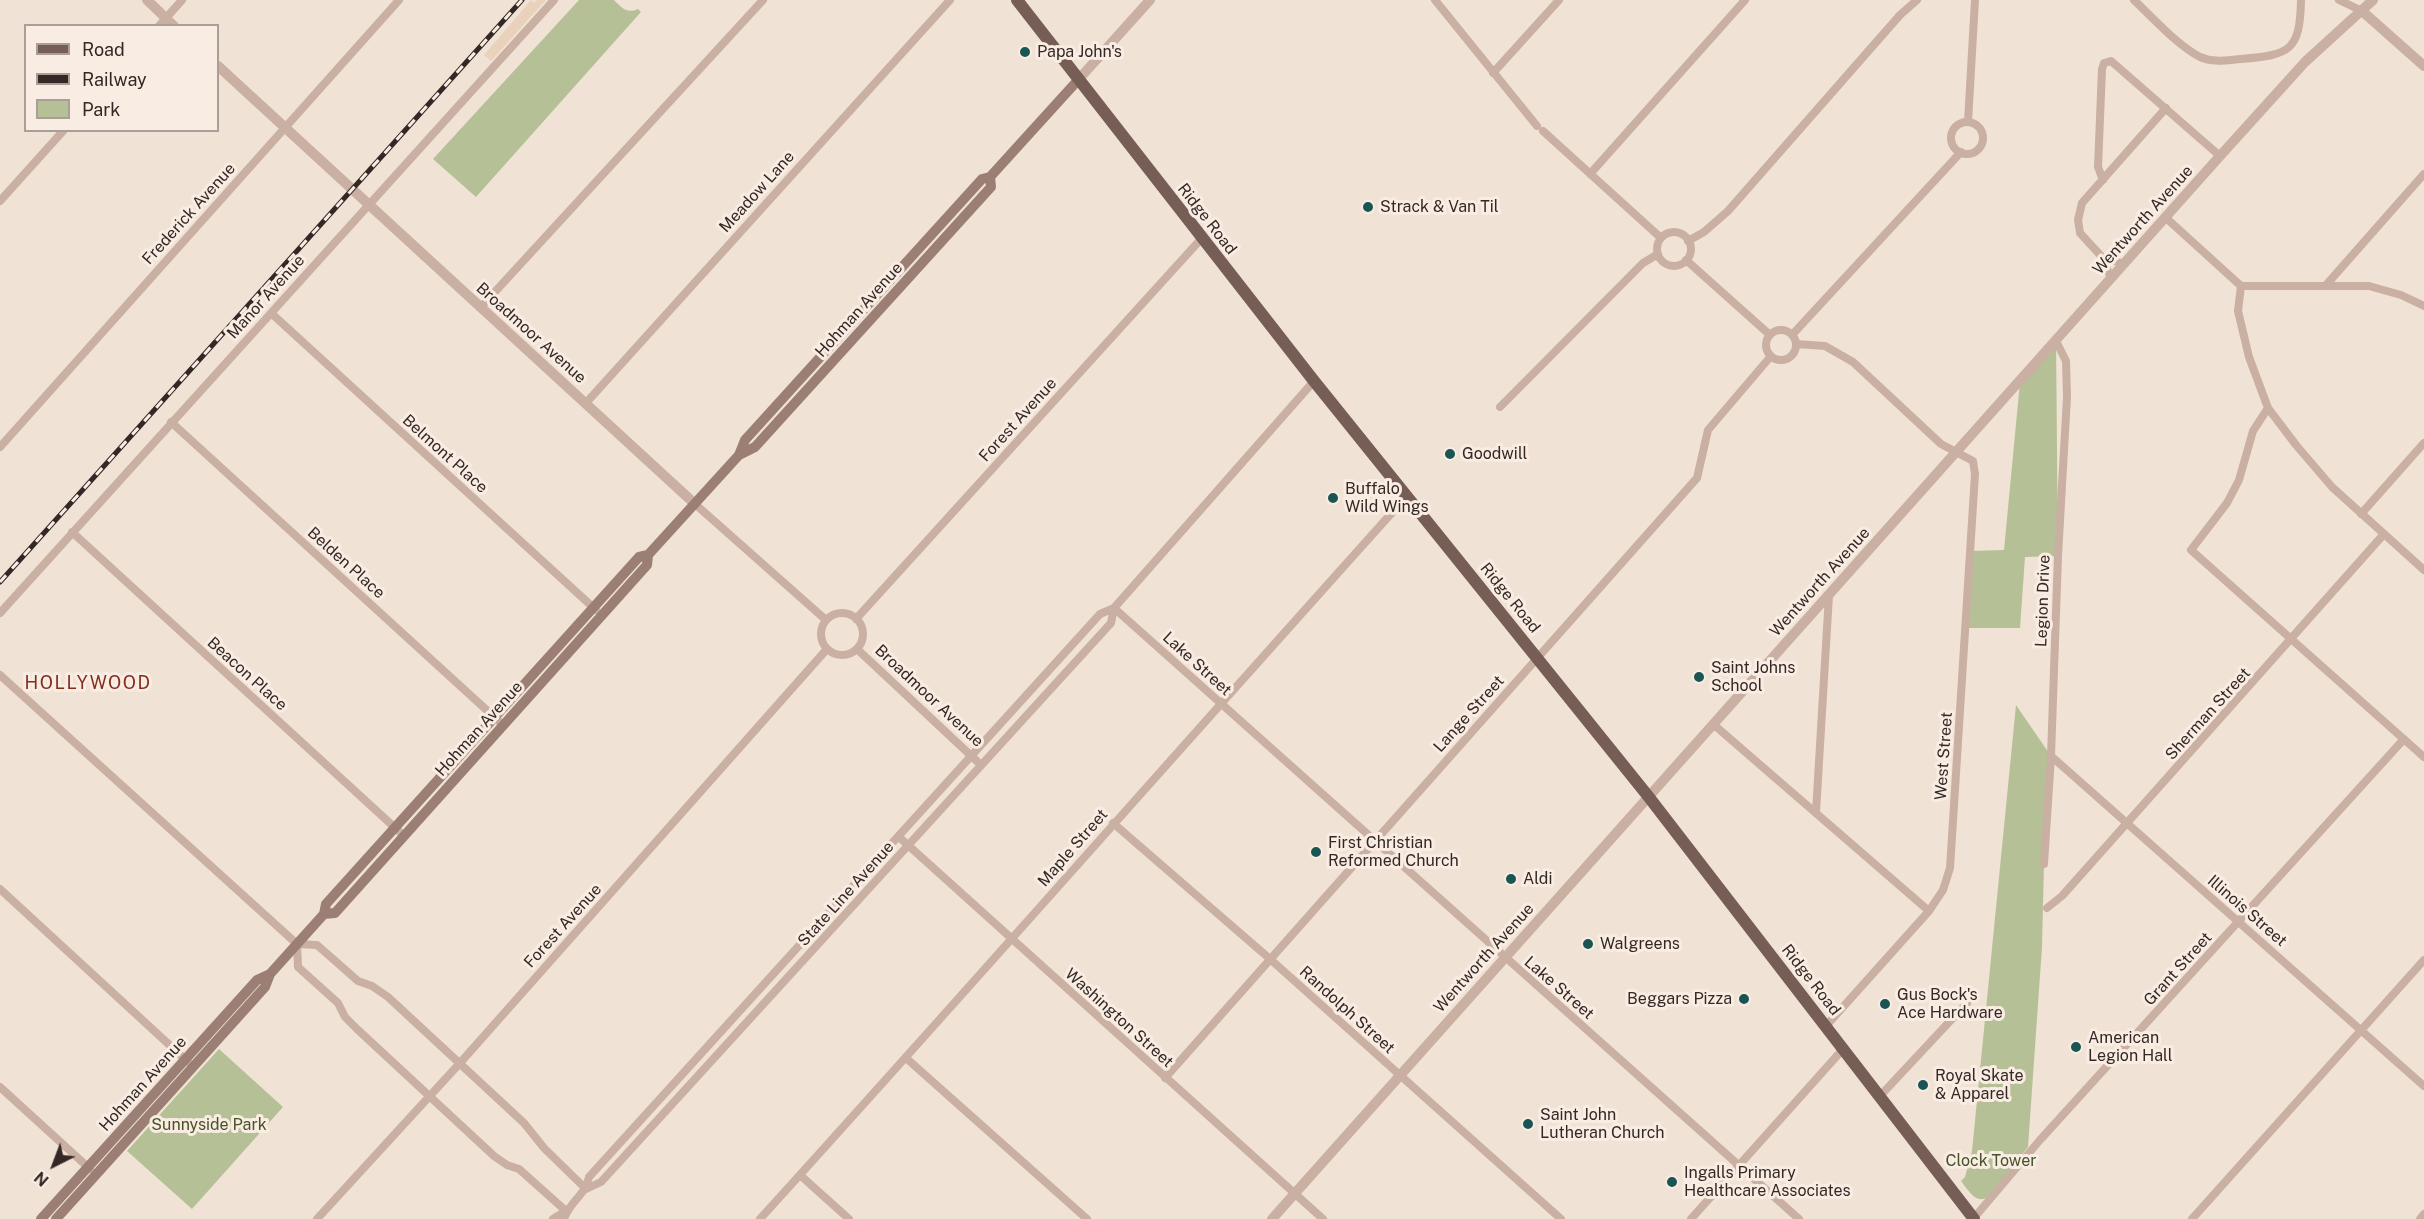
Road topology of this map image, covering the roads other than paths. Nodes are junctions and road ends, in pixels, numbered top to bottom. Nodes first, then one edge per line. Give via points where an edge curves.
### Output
1 (147, 0) edge
2 (182, 0) edge
3 (399, 0) edge
4 (554, 0) edge
5 (763, 0) edge
6 (950, 0) edge
7 (1017, 0) edge
8 (1150, 0) edge
9 (1435, 0) edge
10 (1559, 0) edge
11 (1745, 0) edge
12 (1917, 0) edge
13 (1975, 0) edge
14 (2134, 0) edge
15 (2301, 0) edge
16 (2339, 0) edge
17 (2356, 0) edge
18 (2373, 0) edge
19 (2362, 11) junction
20 (166, 23) edge
21 (2424, 66) edge
22 (219, 67) edge
23 (1493, 73) junction
24 (1079, 79) junction
25 (2166, 108) junction
26 (1968, 122) junction
27 (285, 128) junction
28 (62, 132) edge
29 (1961, 152) junction
30 (2220, 156) junction
31 (1590, 174) junction
32 (2424, 174) edge
33 (2103, 180) junction
34 (0, 201) edge
35 (368, 204) junction
36 (2165, 217) junction
37 (1661, 238) junction
38 (1201, 239) junction
39 (1688, 241) junction
40 (1658, 254) junction
41 (2102, 257) junction
42 (1686, 260) junction
43 (2124, 264) junction
44 (2111, 278) junction
45 (2327, 285) junction
46 (2241, 286) junction
47 (2424, 306) edge
48 (481, 307) junction
49 (270, 313) junction
50 (1792, 334) junction
51 (1770, 335) junction
52 (2056, 341) junction
53 (1796, 344) junction
54 (1771, 356) junction
55 (1314, 381) junction
56 (586, 403) junction
57 (1500, 407) dead end
58 (2268, 408) junction
59 (171, 422) junction
60 (2424, 443) edge
61 (0, 447) edge
62 (1957, 452) junction
63 (1407, 496) junction
64 (695, 504) junction
65 (2361, 514) junction
66 (72, 532) junction
67 (2384, 534) junction
68 (2424, 570) edge
69 (1828, 595) junction
70 (1114, 608) junction
71 (598, 611) junction
72 (0, 613) edge
73 (856, 619) junction
74 (826, 620) junction
75 (2293, 639) junction
76 (857, 649) junction
77 (827, 650) junction
78 (1538, 657) junction
79 (0, 675) edge
80 (1220, 704) junction
81 (494, 717) junction
82 (1713, 724) junction
83 (503, 725) junction
84 (2404, 739) junction
85 (972, 756) junction
86 (2051, 756) junction
87 (2424, 757) edge
88 (981, 765) junction
89 (1648, 796) junction
90 (1816, 812) junction
91 (1113, 823) junction
92 (2128, 824) junction
93 (394, 827) junction
94 (404, 836) junction
95 (899, 837) junction
96 (1374, 841) junction
97 (909, 845) junction
98 (2043, 864) dead end
99 (0, 889) edge
100 (2047, 908) dead end
101 (1929, 911) junction
102 (324, 914) junction
103 (2239, 922) junction
104 (1012, 939) junction
105 (297, 944) junction
106 (1505, 958) junction
107 (1270, 959) junction
108 (2424, 960) edge
109 (752, 999) junction
110 (1967, 1004) dead end
111 (761, 1008) junction
112 (1826, 1026) junction
113 (2361, 1030) junction
114 (1844, 1048) junction
115 (906, 1058) junction
116 (189, 1063) junction
117 (460, 1063) junction
118 (1400, 1076) junction
119 (1165, 1078) junction
120 (2424, 1086) edge
121 (0, 1087) edge
122 (430, 1095) junction
123 (1880, 1096) junction
124 (1740, 1165) junction
125 (92, 1171) junction
126 (800, 1175) junction
127 (586, 1189) junction
128 (1294, 1194) junction
129 (2424, 1214) edge
130 (565, 1215) edge
131 (41, 1219) edge
132 (56, 1219) edge
133 (317, 1219) edge
134 (553, 1219) edge
135 (760, 1219) edge
136 (849, 1219) edge
137 (1087, 1219) edge
138 (1272, 1219) edge
139 (1323, 1219) edge
140 (1561, 1219) edge
141 (1692, 1219) edge
142 (1799, 1219) edge
143 (1974, 1219) edge
144 (2192, 1219) edge
145 (2420, 1219) edge

1 - 20 street
2 - 20 street
3 - 27 street, Frederick Avenue
4 - 35 street, Manor Avenue
5 - 48 street
6 - 56 street, Meadow Lane
7 - 24 main road, Ridge Road
8 - 24 street, Hohman Avenue
9 - 23 street
10 - 23 street
11 - 31 street
12 - 39 street via 1728,211
13 - 26 street
14 - 15 street via 2198,56 2215,61 2265,57 2287,49 2299,33
16 - 19 street
17 - 19 street
18 - 19 street, Wentworth Avenue
19 - 21 street
19 - 30 street, Wentworth Avenue via 2305,62
22 - 27 street, Broadmoor Avenue
23 - 31 street via 1540,129
24 - 38 main road, Ridge Road
24 - 64 main road, Hohman Avenue via 990,177 991,187 755,447 740,455
25 - 30 street
25 - 33 street
25 - 33 street via 2111,61 2104,63 2098,167
26 - 29 street via 1955,127 1951,136 1953,146
26 - 29 street via 1981,131 1982,142 1976,151
27 - 35 street, Broadmoor Avenue
27 - 61 street, Frederick Avenue
28 - 34 street
29 - 50 street
30 - 36 street, Wentworth Avenue
31 - 37 street
32 - 45 street
33 - 41 street via 2082,203 2078,220 2080,233
35 - 48 street, Broadmoor Avenue
35 - 49 street, Manor Avenue
36 - 43 street, Wentworth Avenue
36 - 46 street
37 - 39 street via 1676,232
37 - 40 street
38 - 55 main road, Ridge Road
38 - 73 street, Forest Avenue
39 - 42 street via 1690,251
40 - 42 street via 1670,265
40 - 57 street via 1643,262
41 - 43 street
41 - 44 street
42 - 51 street
43 - 44 street, Wentworth Avenue
44 - 52 street, Wentworth Avenue
45 - 46 street
45 - 47 street via 2369,286
46 - 58 street via 2238,311 2249,357
48 - 56 street, Broadmoor Avenue
49 - 59 street, Manor Avenue
49 - 71 street, Belmont Place
50 - 51 street via 1783,330
50 - 53 street
51 - 54 street via 1766,344
52 - 62 street, Wentworth Avenue
52 - 86 street, Legion Drive via 2066,361 2067,397
53 - 54 street via 1790,357 1780,360
53 - 62 street via 1826,346 1853,362 1941,444
54 - 78 street, Lange Street via 1708,430 1697,478
55 - 63 main road, Ridge Road
55 - 70 street, State Line Avenue
56 - 64 street, Broadmoor Avenue
58 - 65 street via 2296,446
58 - 75 street via 2253,431 2239,480 2227,503 2191,550
59 - 66 street, Manor Avenue
59 - 81 street, Belden Place
60 - 65 street
62 - 69 street, Wentworth Avenue
62 - 101 street, West Street via 1973,461 1971,540 1950,868 1943,890
63 - 78 main road, Ridge Road
63 - 80 street, Maple Street
64 - 71 main road, Hohman Avenue via 648,555 647,565
64 - 74 street, Broadmoor Avenue
65 - 67 street
66 - 72 street, Manor Avenue
66 - 93 street, Beacon Place
67 - 68 street
67 - 75 street, Sherman Street
69 - 82 street, Wentworth Avenue
69 - 90 street
70 - 80 street, Lake Street
70 - 85 street, State Line Avenue via 1100,614
70 - 88 street, State Line Avenue via 1111,623
71 - 81 main road, Hohman Avenue
71 - 83 main road, Hohman Avenue
73 - 74 street via 840,614
73 - 76 street via 862,637
74 - 77 street via 821,638
75 - 84 street
75 - 92 street, Sherman Street
76 - 77 street via 838,655
76 - 85 street, Broadmoor Avenue
77 - 117 street, Forest Avenue
78 - 89 main road, Ridge Road
78 - 96 street, Lange Street
79 - 105 street
80 - 91 street, Maple Street
80 - 96 street, Lake Street
81 - 83 street, Belden Place
81 - 93 main road, Hohman Avenue
82 - 89 street, Wentworth Avenue
82 - 90 street
83 - 94 main road, Hohman Avenue
84 - 87 street
84 - 103 street, Grant Street
85 - 88 street, Broadmoor Avenue
85 - 95 street, State Line Avenue
86 - 92 street, Illinois Street
86 - 98 street, Legion Drive
88 - 97 street, State Line Avenue
89 - 106 street, Wentworth Avenue
89 - 112 main road, Ridge Road
90 - 101 street
91 - 104 street, Maple Street
91 - 107 street, Randolph Street
92 - 100 street, Sherman Street
92 - 103 street, Illinois Street
93 - 94 street, Beacon Place
93 - 102 main road, Hohman Avenue via 326,904
94 - 102 main road, Hohman Avenue via 335,913
95 - 97 street, Washington Street
95 - 109 street, State Line Avenue
96 - 106 street, Lake Street
96 - 107 street, Lange Street
97 - 104 street, Washington Street
97 - 111 street, State Line Avenue
99 - 116 street
101 - 112 street, West Street
102 - 105 main road, Hohman Avenue
103 - 113 street, Illinois Street
103 - 143 street, Grant Street via 2040,1140
104 - 115 street, Maple Street
104 - 119 street, Washington Street
105 - 116 main road, Hohman Avenue via 270,974 265,987
105 - 117 street via 317,945 357,981 388,997
105 - 122 street via 298,967 338,1003 357,1029
106 - 118 street, Wentworth Avenue
106 - 124 street, Lake Street
107 - 118 street, Randolph Street
107 - 119 street, Lange Street
108 - 113 street
109 - 111 street
109 - 127 street, State Line Avenue via 589,1177
110 - 123 street
111 - 127 street, State Line Avenue via 601,1182
112 - 114 main road, Ridge Road
113 - 120 street, Illinois Street
113 - 144 street
114 - 123 main road, Ridge Road
114 - 124 street
115 - 126 street, Maple Street
115 - 137 street
116 - 125 main road, Hohman Avenue
117 - 122 street, Forest Avenue
117 - 127 street
118 - 128 street, Wentworth Avenue
118 - 140 street, Randolph Street
119 - 128 street, Washington Street
121 - 125 street
122 - 130 street via 494,1156 519,1169
122 - 133 street, Forest Avenue
123 - 143 main road, Ridge Road
124 - 141 street
124 - 142 street, Lake Street
125 - 131 main road, Hohman Avenue
125 - 132 main road, Hohman Avenue
126 - 135 street, Maple Street
126 - 136 street
127 - 130 street, State Line Avenue
128 - 138 street, Wentworth Avenue
128 - 139 street, Washington Street
129 - 145 street
130 - 134 street, State Line Avenue

